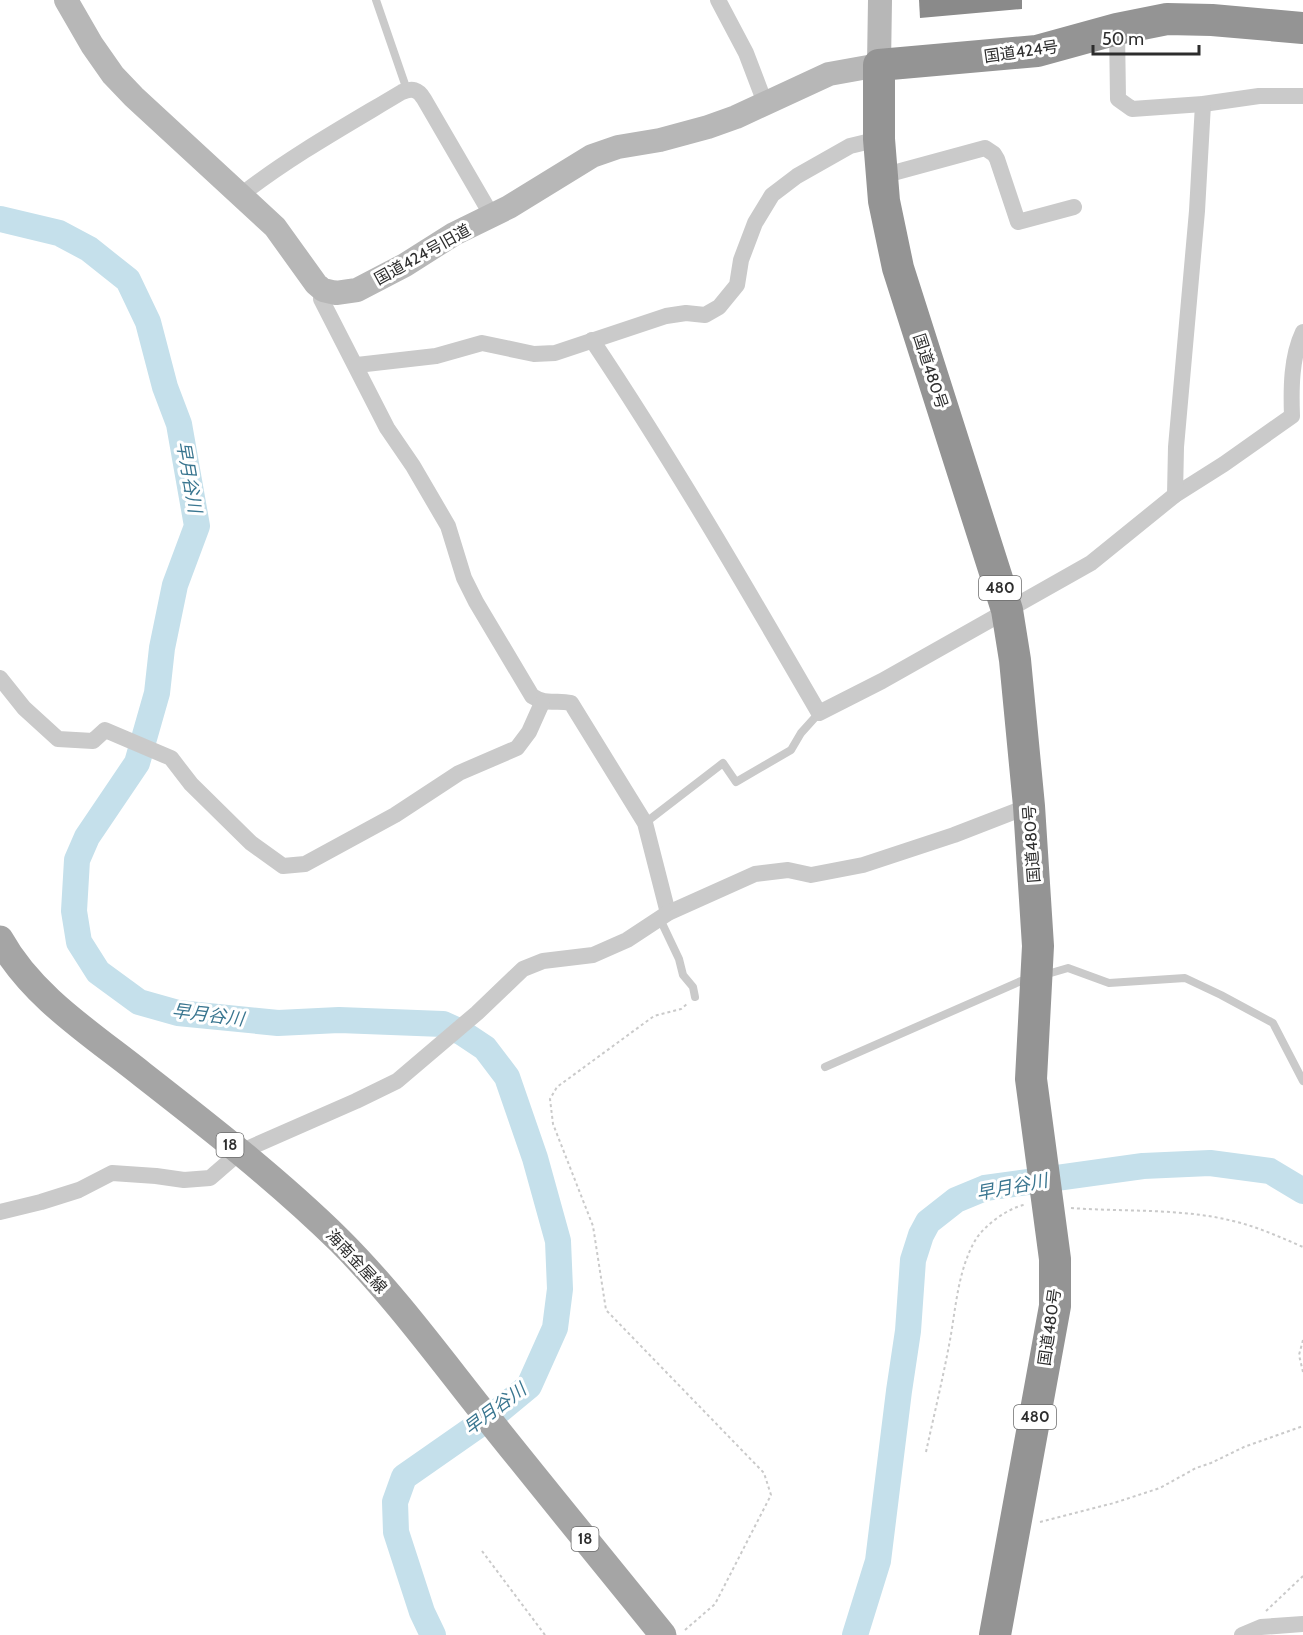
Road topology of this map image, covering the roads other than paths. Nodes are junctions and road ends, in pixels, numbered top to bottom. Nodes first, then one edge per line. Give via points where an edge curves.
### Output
1 (66, 0) edge
2 (376, 0) edge
3 (718, 0) edge
4 (879, 0) edge
5 (1301, 23) edge
6 (1117, 29) junction
7 (879, 65) junction
8 (407, 90) junction
9 (1303, 96) edge
10 (765, 103) junction
11 (1203, 104) junction
12 (879, 139) junction
13 (882, 176) junction
14 (241, 195) junction
15 (1074, 207) dead end
16 (492, 216) junction
17 (322, 290) junction
18 (1303, 332) edge
19 (592, 340) junction
20 (357, 365) junction
21 (1176, 495) junction
22 (1007, 610) junction
23 (0, 678) edge
24 (542, 703) junction
25 (819, 713) junction
26 (1029, 806) junction
27 (645, 823) junction
28 (664, 916) junction
29 (0, 939) edge
30 (1036, 977) junction
31 (695, 998) road end
32 (825, 1067) dead end
33 (1303, 1082) edge
34 (240, 1152) junction
35 (0, 1212) edge
36 (1303, 1624) edge
37 (1267, 1631) edge
38 (674, 1633) edge
39 (995, 1635) edge
40 (1242, 1635) edge

1 - 14 street via 113,75
2 - 8 lane
3 - 10 street via 746,54
4 - 7 street
5 - 6 highway, 国道424号 via 1167,19
6 - 7 highway, 国道424号 via 1036,51
6 - 11 street via 1118,99 1132,109
7 - 10 street, 国道424号旧道 via 829,74
7 - 12 highway, 国道480号 / 480
8 - 14 street via 273,171
8 - 16 street via 415,90 424,99
9 - 11 street via 1259,96
10 - 16 street, 国道424号旧道 via 682,135 592,156
11 - 21 street via 1176,447
12 - 13 highway, 国道480号 / 480
12 - 19 street via 850,146 772,195 755,223 741,260 737,285 719,307 705,315 666,316
13 - 15 street via 985,148 997,159 1018,222
13 - 22 highway, 国道480号 / 480 via 898,268
14 - 17 street via 275,227
16 - 17 street, 国道424号旧道 via 357,290
17 - 20 street via 321,299
18 - 21 street via 1291,389 1292,416
19 - 20 street via 555,353 534,354 482,343 436,356
19 - 25 street via 724,550
20 - 24 street via 387,428 448,526 476,602 532,696
21 - 22 street via 1091,563
22 - 25 street
22 - 26 highway, 国道480号 / 480
23 - 24 street via 24,708 58,739 93,741 105,730 171,758 191,784 251,843 283,866 305,864 459,773 516,748 529,732
24 - 27 street via 571,703
25 - 27 lane via 791,750 736,782 723,763
26 - 28 street via 863,865 811,875 788,870 755,874
26 - 30 highway, 国道480号 / 480 via 1038,946
27 - 28 street
28 - 31 lane via 682,975 693,987
28 - 34 street via 627,940 593,955 543,961 523,969 397,1081
29 - 34 main road, 海南金屋線 / 18 via 19,967 62,1011
30 - 32 lane
30 - 33 lane via 1068,968 1109,983 1185,978 1273,1023
30 - 39 highway, 国道480号 / 480 via 1031,1079 1055,1259 1055,1306
34 - 35 street via 210,1178 183,1180 112,1173 79,1190
34 - 38 main road, 海南金屋線 / 18 via 342,1243 508,1443
36 - 37 street
37 - 40 street

